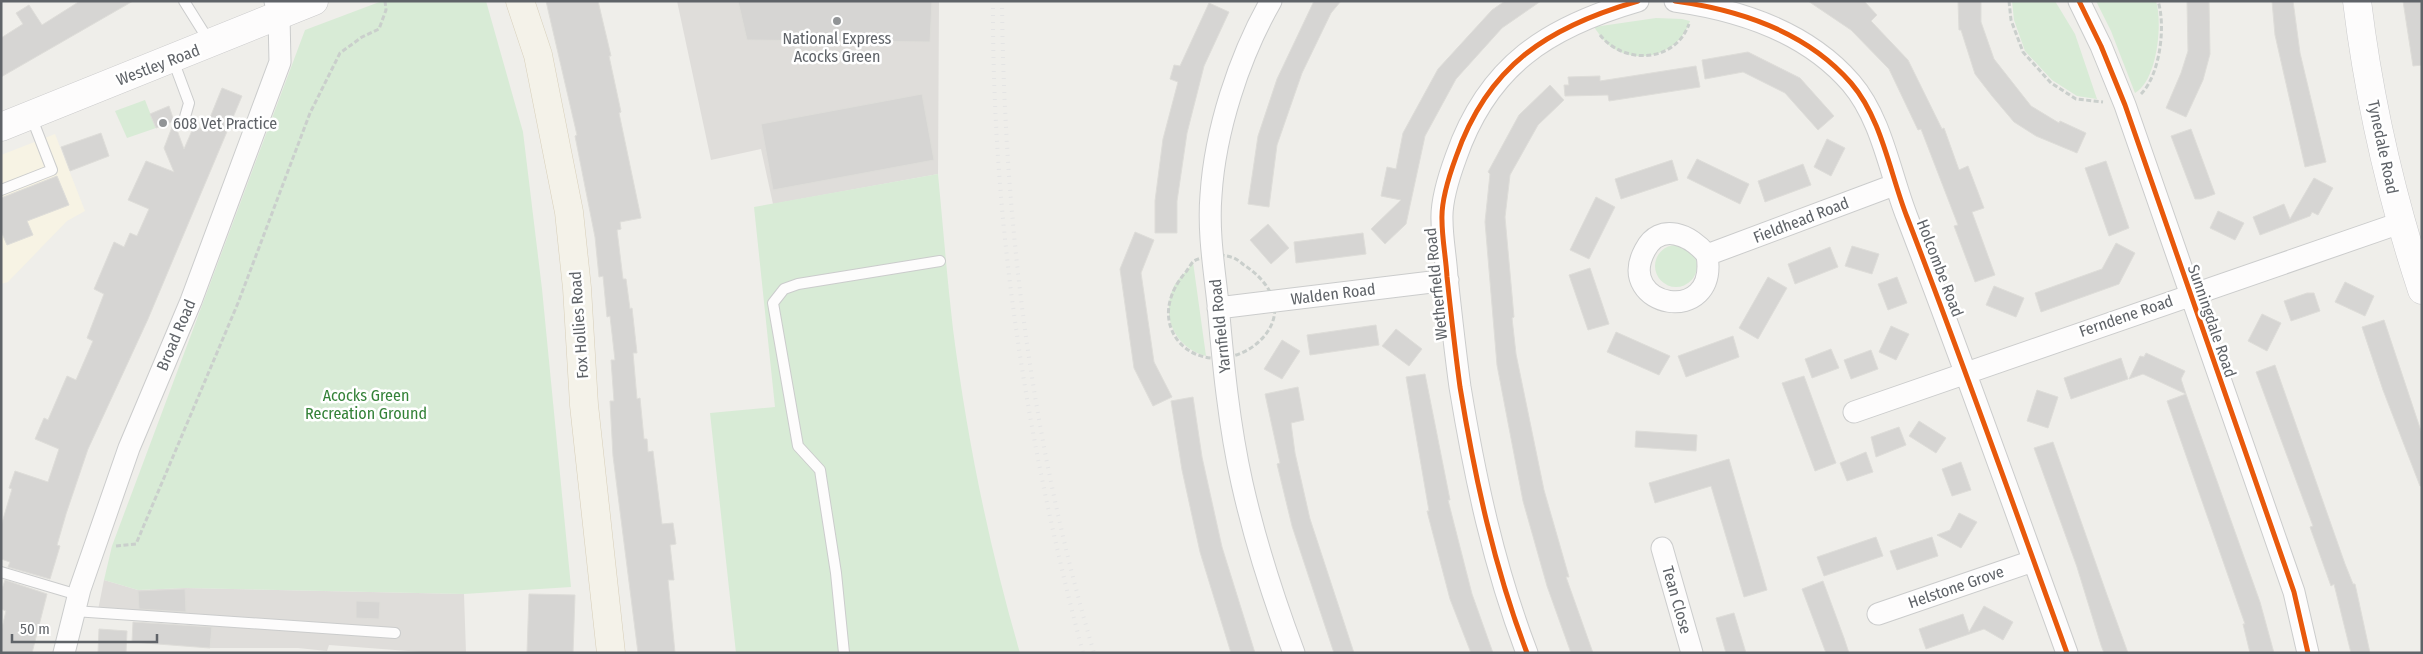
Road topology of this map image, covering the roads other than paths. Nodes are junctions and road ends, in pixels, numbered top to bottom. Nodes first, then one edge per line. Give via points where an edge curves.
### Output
1 (184, 1) edge
2 (314, 1) edge
3 (520, 1) edge
4 (1271, 1) edge
5 (1638, 1) edge
6 (2079, 1) edge
7 (2357, 1) edge
8 (1685, 3) edge
9 (277, 8) edge
10 (211, 44) junction
11 (173, 59) junction
12 (30, 115) junction
13 (183, 124) dead end
14 (1, 126) edge
15 (1894, 184) junction
16 (1, 190) edge
17 (2400, 223) junction
18 (1707, 255) dead end
19 (940, 261) dead end
20 (1448, 280) junction
21 (2422, 290) edge
22 (2189, 294) junction
23 (1218, 308) junction
24 (1967, 371) junction
25 (1854, 412) dead end
26 (1662, 548) dead end
27 (2033, 561) junction
28 (1, 572) edge
29 (76, 603) junction
30 (1878, 614) dead end
31 (395, 633) dead end
32 (64, 653) edge
33 (611, 653) edge
34 (844, 653) edge
35 (1294, 653) edge
36 (1526, 653) edge
37 (1692, 653) edge
38 (2067, 653) edge
39 (2308, 653) edge

1 - 10 lane
2 - 9 main road, Westley Road
3 - 33 main road, Fox Hollies Road via 538,55 569,212 584,405
4 - 23 street, Yarnfield Road via 1236,81 1219,138 1211,194 1210,232
5 - 20 street, Wetherfield Road via 1586,18 1529,51 1502,75 1479,106 1449,176 1442,219
6 - 22 street, Sunningdale Road via 2125,105
7 - 17 main road, Tynedale Road via 2374,113
8 - 15 street, Holcombe Road via 1742,14 1788,33 1825,60 1851,83 1872,112
9 - 10 main road, Westley Road
9 - 29 street, Broad Road via 280,62 191,301 129,448
10 - 11 main road, Westley Road
11 - 12 main road, Westley Road
11 - 13 lane via 189,103
12 - 14 main road, Westley Road
12 - 16 lane via 52,170
15 - 18 street, Fieldhead Road
15 - 24 street, Holcombe Road
17 - 21 main road, Tynedale Road
17 - 22 street, Ferndene Road
19 - 34 lane via 798,284 784,289 773,303 798,446 820,470
20 - 23 street, Walden Road
20 - 36 street, Wetherfield Road via 1457,366 1483,510
22 - 24 street, Ferndene Road
22 - 39 street, Sunningdale Road via 2294,592
23 - 35 street, Yarnfield Road via 1242,482 1261,555
24 - 25 street, Ferndene Road
24 - 27 street, Holcombe Road
26 - 37 street, Tean Close
27 - 30 street, Helstone Grove
27 - 38 street, Holcombe Road
28 - 29 lane
29 - 31 lane
29 - 32 street, Broad Road

